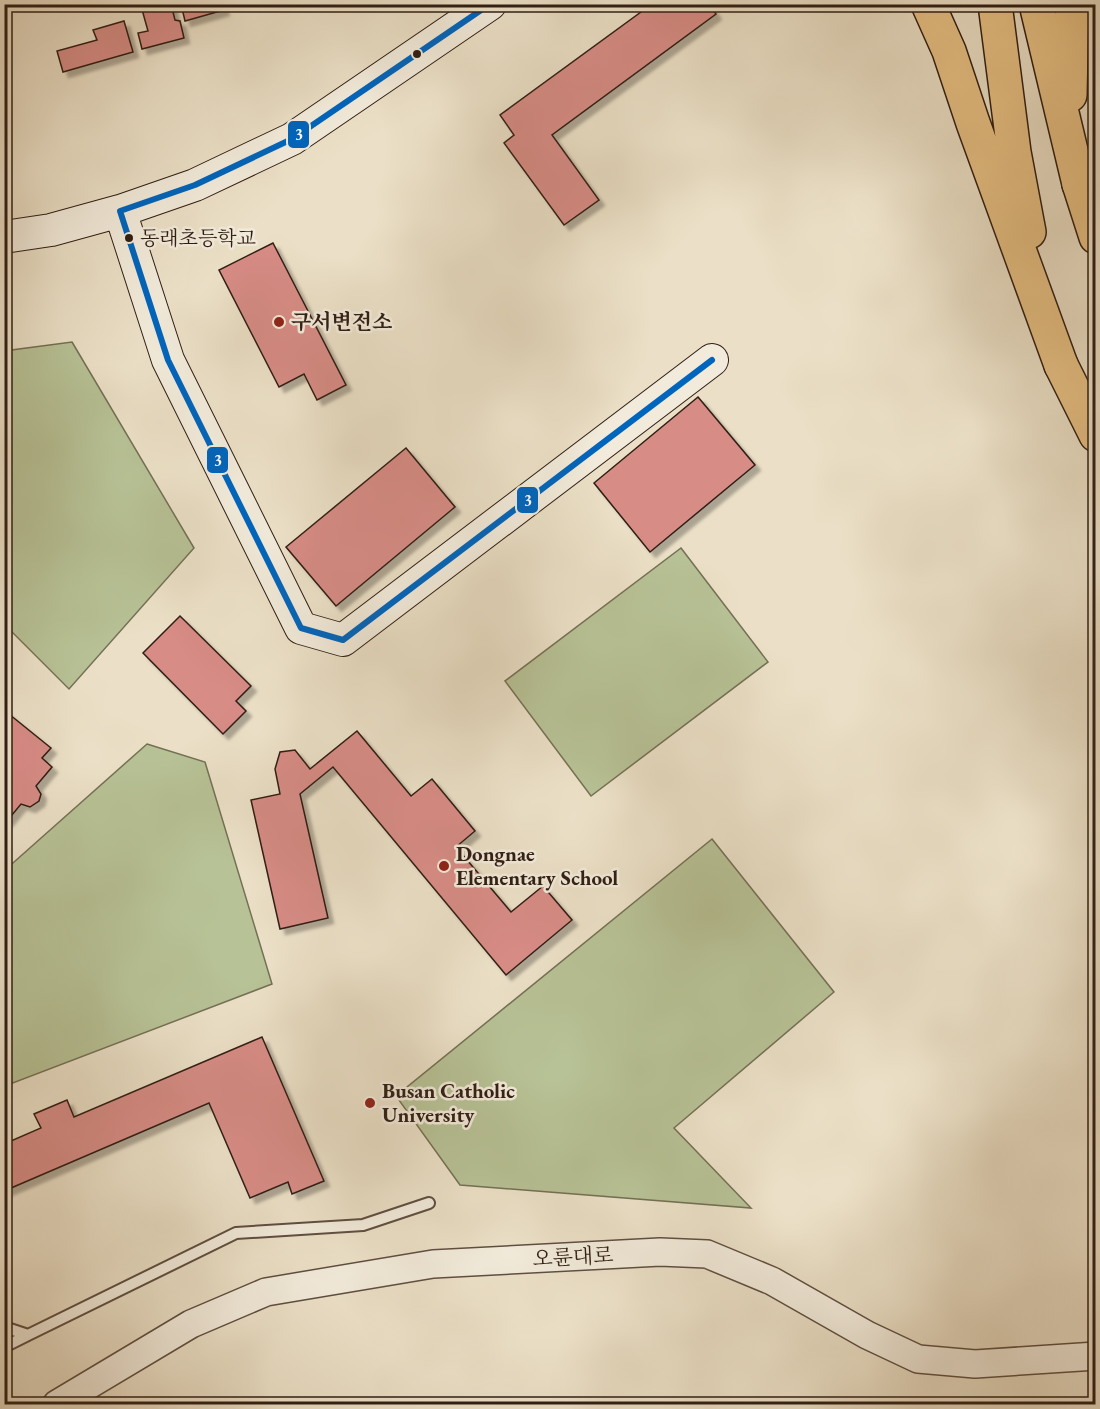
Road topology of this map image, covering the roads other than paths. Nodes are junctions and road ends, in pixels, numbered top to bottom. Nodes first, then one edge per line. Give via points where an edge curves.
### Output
1 (490, 4) edge
2 (928, 4) edge
3 (995, 4) edge
4 (1036, 4) edge
5 (1072, 4) edge
6 (1079, 184) junction
7 (120, 211) junction
8 (4, 237) edge
9 (1095, 237) edge
10 (712, 360) dead end
11 (1061, 365) junction
12 (1095, 435) edge
13 (429, 1203) dead end
14 (4, 1327) edge
15 (28, 1335) junction
16 (4, 1347) edge
17 (1095, 1356) edge
18 (57, 1404) edge

1 - 7 main road via 292,139 195,185
2 - 11 highway via 949,51
3 - 11 highway via 1027,225
4 - 6 highway
5 - 6 highway via 1071,131
6 - 9 highway
7 - 8 main road via 51,230
7 - 10 main road via 168,360 301,628 343,639
11 - 12 highway
13 - 15 lane via 363,1225 236,1233
14 - 15 lane
15 - 16 lane
17 - 18 street, 오륜대로 via 975,1364 918,1359 751,1272 707,1254 660,1252 433,1264 266,1292 191,1324

